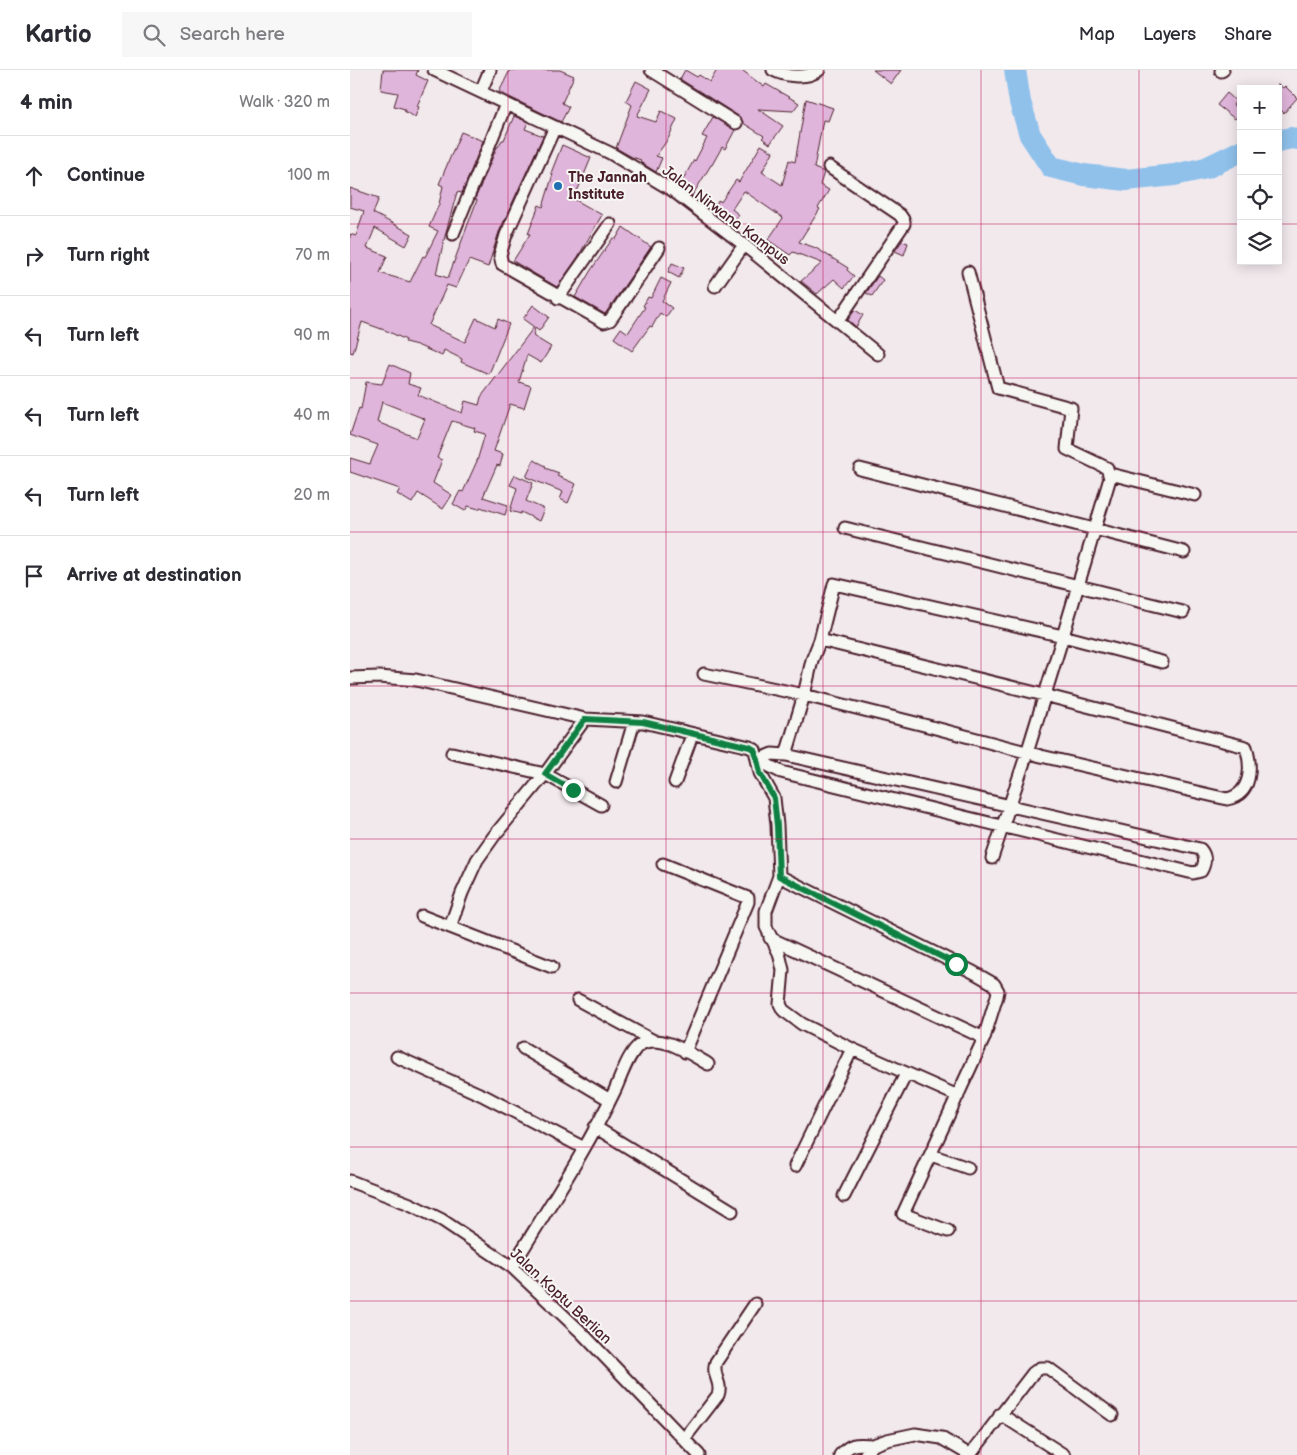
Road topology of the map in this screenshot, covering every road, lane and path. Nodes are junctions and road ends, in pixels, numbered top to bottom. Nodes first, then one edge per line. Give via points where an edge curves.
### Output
1 (434, 70) edge
2 (490, 70) edge
3 (651, 70) edge
4 (773, 70) edge
5 (819, 70) edge
6 (795, 72) edge
7 (481, 91) junction
8 (506, 104) junction
9 (736, 123) dead end
10 (555, 126) junction
11 (829, 167) dead end
12 (610, 224) dead end
13 (453, 234) dead end
14 (744, 245) junction
15 (659, 248) dead end
16 (968, 272) dead end
17 (715, 286) dead end
18 (558, 298) junction
19 (838, 321) junction
20 (878, 354) dead end
21 (860, 468) dead end
22 (1110, 478) junction
23 (1195, 495) dead end
24 (845, 528) dead end
25 (1096, 529) junction
26 (1184, 552) dead end
27 (1079, 585) junction
28 (1183, 612) dead end
29 (1063, 636) junction
30 (820, 640) junction
31 (1162, 662) dead end
32 (704, 674) dead end
33 (350, 678) edge
34 (804, 695) junction
35 (1044, 695) junction
36 (585, 719) junction
37 (634, 722) junction
38 (692, 734) junction
39 (452, 753) dead end
40 (1027, 753) junction
41 (786, 754) junction
42 (758, 760) junction
43 (545, 774) junction
44 (616, 782) dead end
45 (675, 782) dead end
46 (601, 806) dead end
47 (1010, 806) junction
48 (1003, 826) junction
49 (992, 858) dead end
50 (663, 864) dead end
51 (779, 876) junction
52 (422, 916) dead end
53 (450, 927) junction
54 (770, 938) junction
55 (552, 967) dead end
56 (578, 1000) dead end
57 (984, 1038) junction
58 (654, 1041) junction
59 (523, 1048) dead end
60 (852, 1049) junction
61 (685, 1052) junction
62 (397, 1057) dead end
63 (708, 1064) dead end
64 (906, 1074) junction
65 (958, 1096) junction
66 (610, 1100) junction
67 (595, 1127) junction
68 (584, 1148) junction
69 (931, 1155) junction
70 (795, 1166) dead end
71 (968, 1168) dead end
72 (350, 1181) edge
73 (844, 1196) dead end
74 (732, 1212) dead end
75 (948, 1231) dead end
76 (512, 1267) junction
77 (755, 1304) dead end
78 (1000, 1414) junction
79 (1112, 1415) dead end
80 (684, 1439) junction
81 (873, 1445) junction
82 (699, 1455) edge
83 (840, 1455) edge
84 (865, 1455) edge
85 (970, 1455) edge
86 (1064, 1455) edge

1 - 7 street, Jalan Nirwana Kampus
2 - 7 street
3 - 9 street
4 - 6 street via 785,75
5 - 6 street via 809,75
7 - 8 street, Jalan Nirwana Kampus
8 - 10 street, Jalan Nirwana Kampus
8 - 13 street
10 - 14 street, Jalan Nirwana Kampus via 610,153 672,190
10 - 18 street via 506,235 500,258 502,264
11 - 19 street via 900,214 904,221
12 - 18 street
14 - 17 street
14 - 19 street, Jalan Nirwana Kampus
15 - 18 street via 608,321 601,322
16 - 22 street via 998,388 1071,408 1067,449 1107,468
19 - 20 street, Jalan Nirwana Kampus
21 - 25 street
22 - 23 street via 1114,475
22 - 25 street
24 - 27 street
25 - 26 street
25 - 27 street
27 - 28 street
27 - 29 street
29 - 30 street via 834,584
29 - 31 street
29 - 35 street
30 - 34 street
30 - 35 street
32 - 34 street
33 - 36 street via 416,680
34 - 40 street
34 - 41 street
35 - 40 street
35 - 40 street via 1246,748 1250,777 1241,792 1227,799
36 - 37 street
36 - 43 street
37 - 38 street
37 - 44 street
38 - 42 street via 750,747 755,750
38 - 45 street
39 - 43 street
40 - 47 street
41 - 42 street via 772,754
41 - 47 street
42 - 48 street via 781,772
42 - 51 street via 760,773 774,798
43 - 46 street
43 - 53 street via 477,860
47 - 48 street
47 - 48 street via 1200,849 1205,863 1192,873
48 - 49 street
50 - 61 street via 748,898
51 - 54 street via 766,911
51 - 57 street via 994,984 997,996
52 - 53 street
53 - 55 street
54 - 57 street
54 - 60 street via 779,953 783,970 780,1004 783,1010 802,1024
56 - 58 street
57 - 65 street
58 - 61 street
58 - 66 street via 641,1044 631,1055
59 - 66 street
60 - 64 street
60 - 70 street
61 - 63 street
62 - 68 street via 484,1096
64 - 65 street
64 - 73 street
65 - 69 street
66 - 67 street
67 - 68 street
67 - 74 street
68 - 76 street
69 - 71 street
69 - 75 street via 903,1214
72 - 76 street, Jalan Koptu Berlian via 442,1220
76 - 80 street, Jalan Koptu Berlian via 581,1332
77 - 80 street via 716,1362 714,1374 720,1384 718,1395
78 - 79 street via 1033,1373 1045,1367
78 - 85 street
78 - 86 street
80 - 82 street, Jalan Koptu Berlian
81 - 83 street via 853,1444
81 - 84 street
81 - 85 street via 915,1434 941,1438

